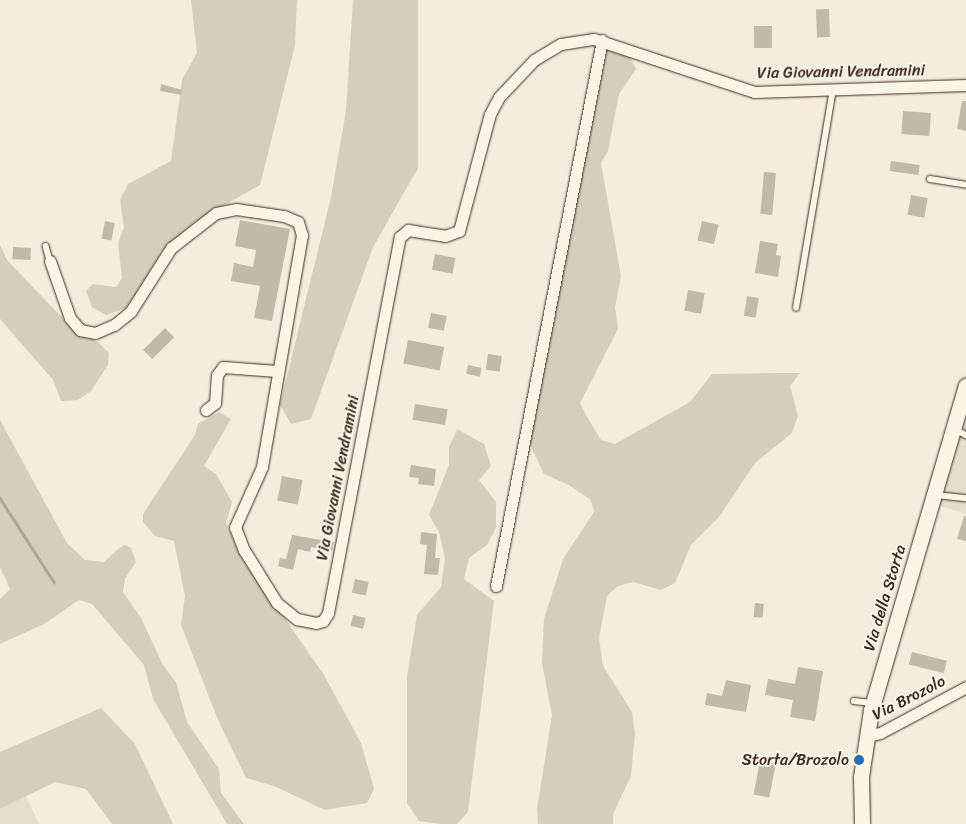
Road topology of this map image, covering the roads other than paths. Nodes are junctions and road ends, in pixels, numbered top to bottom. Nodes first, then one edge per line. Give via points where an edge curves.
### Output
1 (602, 40) junction
2 (966, 86) edge
3 (833, 90) junction
4 (930, 179) dead end
5 (966, 185) edge
6 (46, 246) dead end
7 (50, 261) joint
8 (796, 308) dead end
9 (277, 371) junction
10 (966, 386) edge
11 (206, 410) dead end
12 (960, 432) edge
13 (934, 495) junction
14 (966, 498) edge
15 (496, 586) dead end
16 (966, 686) edge
17 (854, 701) dead end
18 (872, 703) junction
19 (866, 736) junction
20 (862, 824) edge

1 - 3 street, Via Giovanni Vendramini via 754,92
1 - 9 street, Via Giovanni Vendramini via 570,42 544,52 499,98 487,124 460,231 445,236 408,230 400,237 328,613 323,621 316,623 297,619 276,603 235,530 236,518 262,467
1 - 15 street
2 - 3 street, Via Giovanni Vendramini
3 - 8 lane
4 - 5 lane
6 - 7 lane
7 - 9 street, Via Giovanni Vendramini via 70,318 80,330 95,333 114,325 131,311 167,253 211,217 236,209 292,218 298,222 302,235
9 - 11 street via 223,367 217,375 215,403
10 - 12 main road, Via della Storta
12 - 13 main road, Via della Storta
13 - 14 lane
13 - 18 main road, Via della Storta via 890,662
16 - 19 street, Via Brozolo via 880,733
17 - 18 lane
18 - 19 main road, Via della Storta
19 - 20 main road, Via della Storta via 861,776

